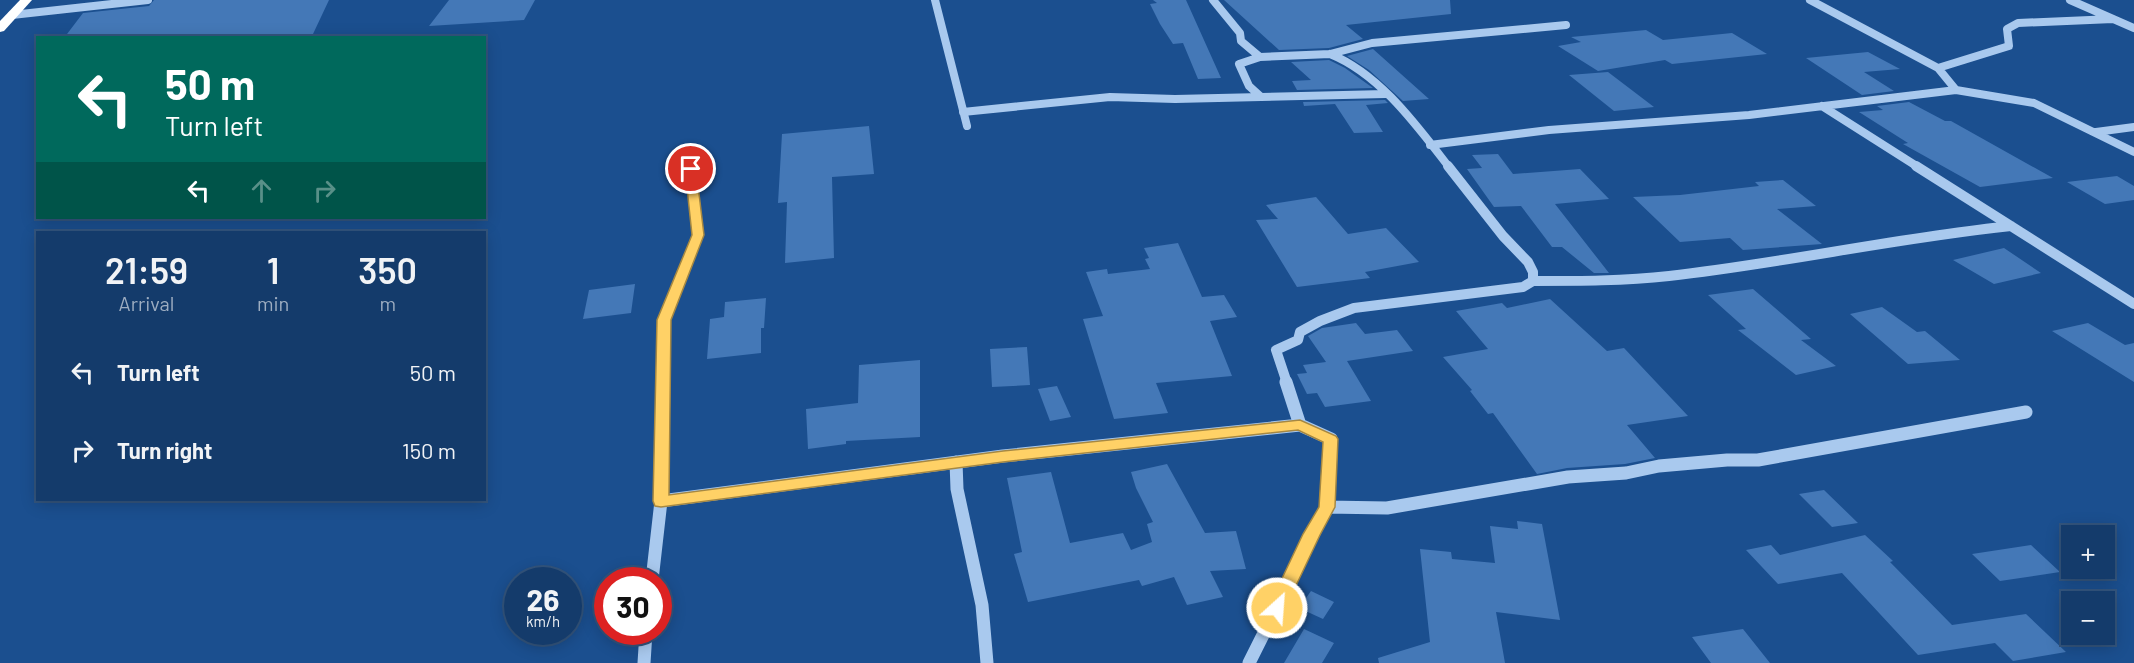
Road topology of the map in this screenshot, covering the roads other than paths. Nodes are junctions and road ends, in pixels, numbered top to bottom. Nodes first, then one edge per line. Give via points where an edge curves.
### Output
1 (26, 0) edge
2 (148, 0) edge
3 (934, 0) edge
4 (1213, 0) edge
5 (1810, 0) edge
6 (2070, 0) edge
7 (12, 15) junction
8 (2113, 19) junction
9 (1566, 26) dead end
10 (0, 28) edge
11 (2134, 28) edge
12 (1330, 54) junction
13 (1260, 57) junction
14 (1938, 68) junction
15 (1956, 90) junction
16 (1385, 94) junction
17 (1260, 96) junction
18 (1822, 106) junction
19 (963, 112) junction
20 (967, 126) dead end
21 (2134, 127) edge
22 (2096, 132) junction
23 (1430, 145) junction
24 (2134, 152) edge
25 (691, 169) dead end
26 (2011, 226) junction
27 (1533, 281) junction
28 (2134, 304) edge
29 (2026, 412) dead end
30 (1300, 425) junction
31 (956, 462) junction
32 (661, 501) junction
33 (1327, 507) junction
34 (653, 567) edge
35 (645, 645) edge
36 (644, 663) edge
37 (987, 663) edge
38 (1249, 663) edge

1 - 7 highway
2 - 7 street
3 - 19 street
4 - 13 street via 1240,33 1241,40
5 - 14 street
6 - 8 street
7 - 10 highway
8 - 11 street
8 - 14 street via 2018,23 2007,29 2009,46
9 - 12 street via 1372,43
12 - 13 street
12 - 16 street via 1349,61
13 - 17 street via 1239,64 1249,86
14 - 15 street
15 - 18 street
15 - 22 street via 2034,103
16 - 17 street
16 - 23 street
17 - 19 street via 1110,97
18 - 23 street via 1549,130
18 - 26 street
19 - 20 street
21 - 22 street
22 - 24 street
23 - 27 street via 1526,261
25 - 32 street via 698,235 664,320
26 - 27 street via 1944,232 1704,271 1619,280
26 - 28 street
27 - 30 street via 1523,287 1354,308 1300,332 1298,340 1275,350
29 - 33 street via 1758,460 1568,477 1387,508
30 - 31 street
30 - 33 street via 1331,439
31 - 32 street
31 - 37 street via 957,489 982,605
32 - 34 street
33 - 38 street
35 - 36 street

